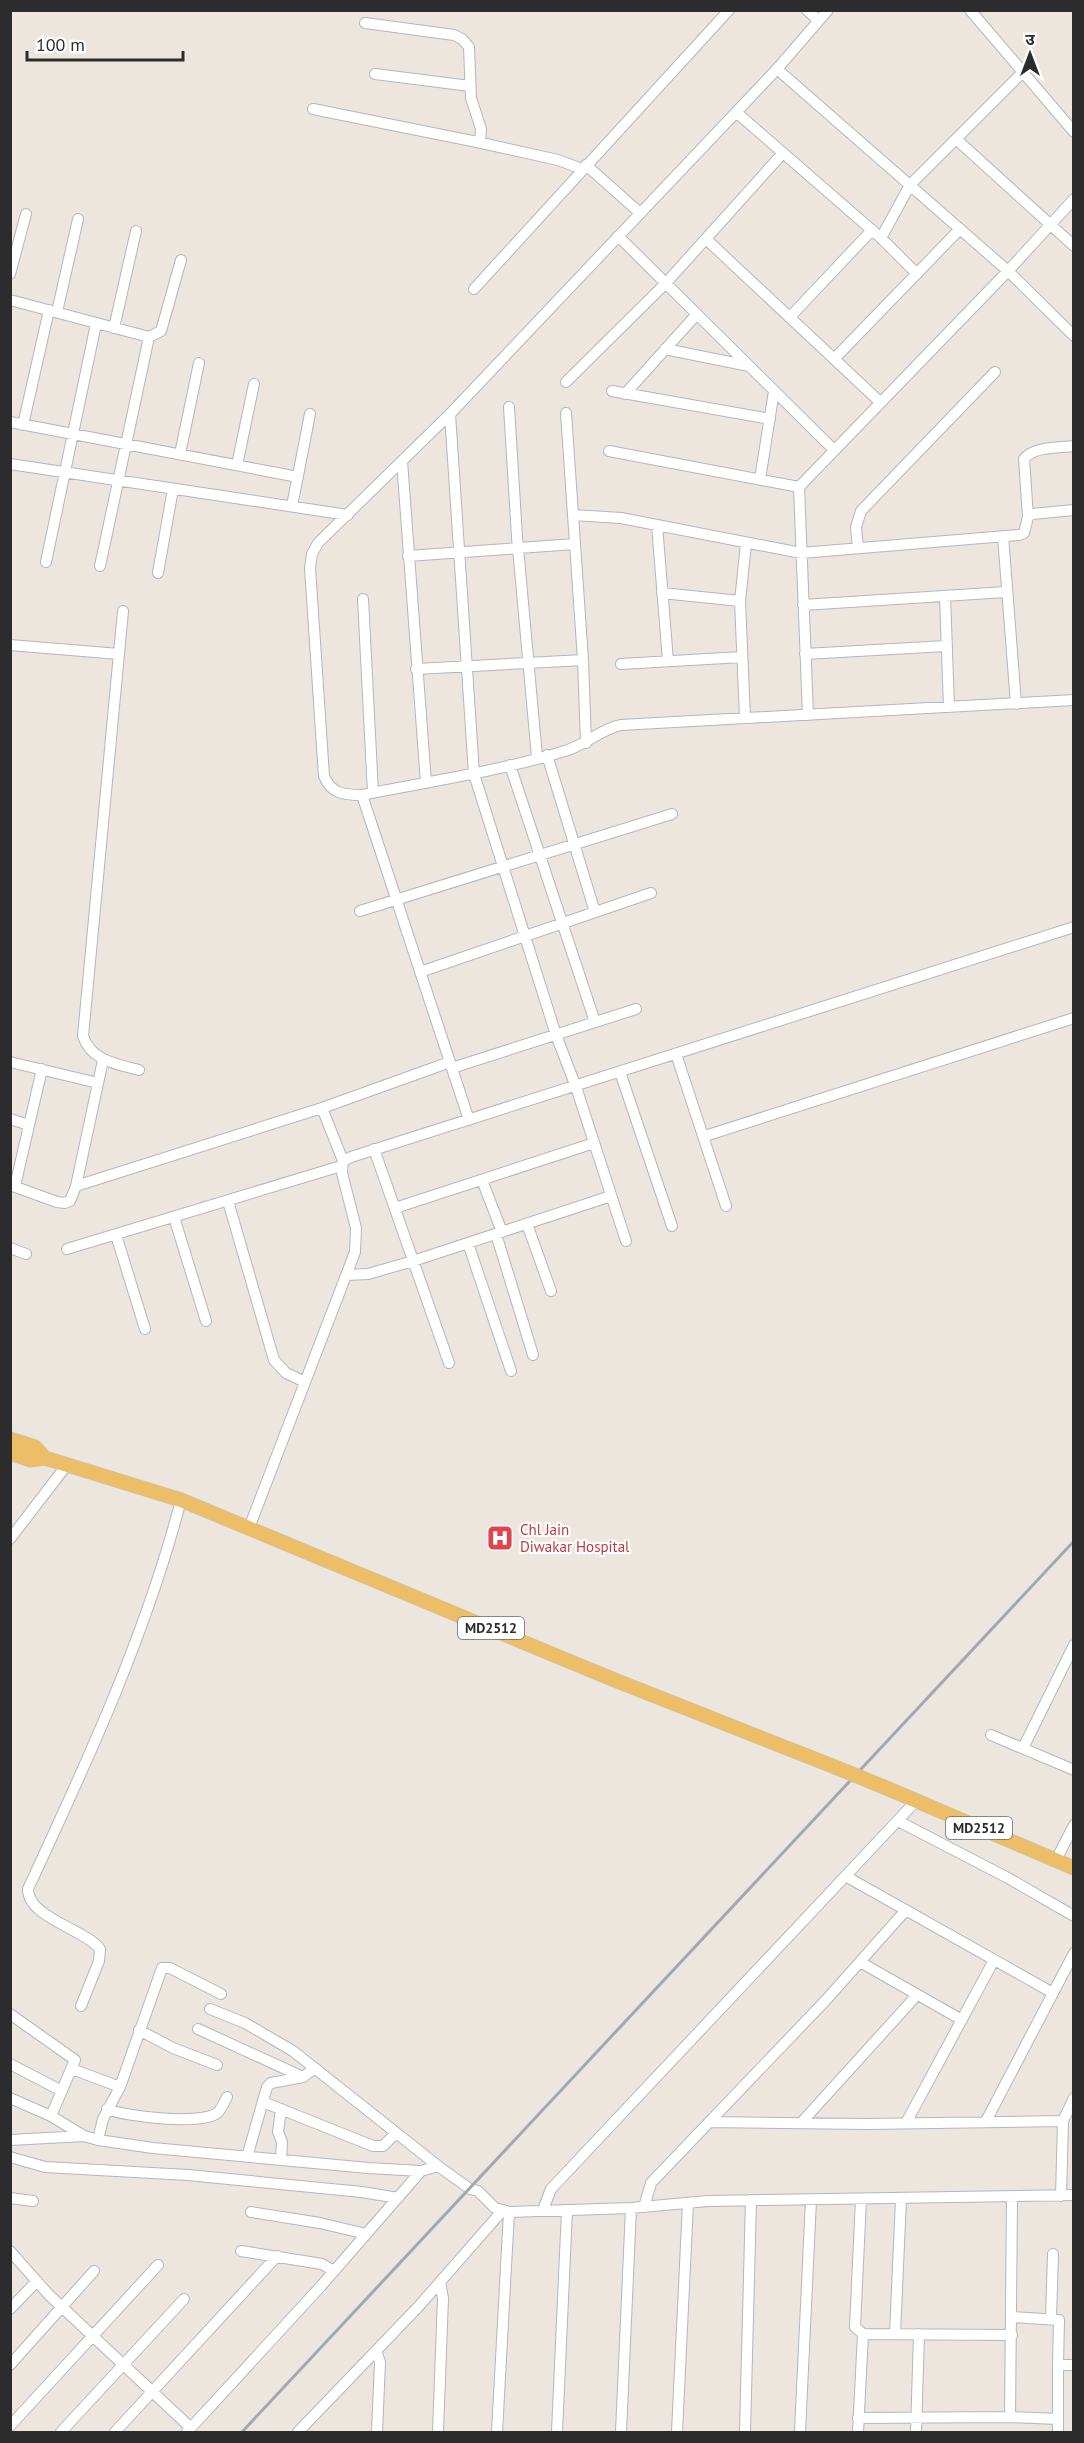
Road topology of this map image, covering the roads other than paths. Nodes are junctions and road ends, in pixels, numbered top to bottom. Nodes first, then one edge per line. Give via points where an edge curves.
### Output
1 (729, 10) edge
2 (807, 10) edge
3 (828, 10) edge
4 (970, 10) edge
5 (818, 20) junction
6 (365, 23) dead end
7 (777, 69) junction
8 (1023, 72) junction
9 (375, 74) dead end
10 (471, 86) junction
11 (314, 109) dead end
12 (736, 112) junction
13 (1074, 132) edge
14 (956, 139) junction
15 (480, 143) junction
16 (783, 153) junction
17 (584, 167) junction
18 (910, 185) junction
19 (1074, 199) edge
20 (640, 213) junction
21 (26, 214) dead end
22 (78, 219) dead end
23 (1050, 224) junction
24 (960, 229) junction
25 (136, 231) dead end
26 (876, 234) junction
27 (618, 236) junction
28 (706, 239) junction
29 (1074, 246) edge
30 (181, 260) dead end
31 (1008, 271) junction
32 (10, 274) edge
33 (917, 274) junction
34 (666, 283) junction
35 (474, 289) dead end
36 (10, 300) edge
37 (53, 311) junction
38 (697, 314) junction
39 (790, 317) junction
40 (96, 324) junction
41 (114, 328) junction
42 (1074, 336) edge
43 (148, 337) junction
44 (665, 349) junction
45 (835, 358) junction
46 (199, 363) dead end
47 (749, 366) junction
48 (995, 372) dead end
49 (566, 382) dead end
50 (254, 384) dead end
51 (612, 391) dead end
52 (774, 391) junction
53 (625, 393) junction
54 (880, 402) junction
55 (509, 407) dead end
56 (566, 413) dead end
57 (310, 414) dead end
58 (450, 414) junction
59 (770, 419) junction
60 (10, 422) edge
61 (23, 425) junction
62 (71, 434) junction
63 (125, 444) junction
64 (1074, 446) edge
65 (833, 449) junction
66 (609, 451) dead end
67 (180, 454) junction
68 (402, 462) junction
69 (237, 465) junction
70 (11, 467) edge
71 (64, 472) junction
72 (298, 477) junction
73 (760, 479) junction
74 (118, 480) junction
75 (799, 487) junction
76 (174, 489) junction
77 (292, 506) junction
78 (1074, 510) edge
79 (348, 515) junction
80 (573, 515) junction
81 (1028, 517) junction
82 (657, 525) junction
83 (1003, 536) junction
84 (575, 544) junction
85 (746, 544) junction
86 (858, 548) junction
87 (519, 550) junction
88 (458, 553) junction
89 (801, 553) junction
90 (408, 556) junction
91 (46, 562) dead end
92 (100, 566) dead end
93 (158, 573) dead end
94 (1006, 592) junction
95 (662, 593) junction
96 (945, 596) junction
97 (363, 599) dead end
98 (740, 601) junction
99 (803, 605) junction
100 (123, 611) dead end
101 (10, 645) edge
102 (946, 646) junction
103 (118, 654) junction
104 (805, 654) junction
105 (742, 657) junction
106 (583, 660) junction
107 (668, 661) junction
108 (529, 663) junction
109 (621, 664) dead end
110 (465, 666) junction
111 (416, 669) junction
112 (1074, 700) edge
113 (1016, 704) junction
114 (949, 707) junction
115 (808, 716) junction
116 (745, 718) junction
117 (586, 743) junction
118 (542, 756) junction
119 (510, 765) junction
120 (474, 774) junction
121 (426, 783) junction
122 (368, 794) junction
123 (672, 814) dead end
124 (574, 845) junction
125 (539, 857) junction
126 (503, 869) junction
127 (651, 893) dead end
128 (397, 900) junction
129 (360, 911) dead end
130 (595, 912) junction
131 (563, 924) junction
132 (1074, 927) edge
133 (524, 937) junction
134 (420, 972) junction
135 (636, 1009) dead end
136 (1074, 1018) edge
137 (595, 1022) junction
138 (556, 1035) junction
139 (676, 1054) junction
140 (103, 1060) junction
141 (10, 1062) edge
142 (451, 1065) junction
143 (42, 1069) junction
144 (139, 1070) dead end
145 (621, 1072) junction
146 (98, 1083) junction
147 (576, 1087) junction
148 (322, 1108) junction
149 (10, 1119) edge
150 (469, 1120) junction
151 (29, 1125) junction
152 (705, 1136) junction
153 (594, 1143) junction
154 (374, 1149) junction
155 (342, 1164) junction
156 (482, 1180) junction
157 (13, 1185) edge
158 (76, 1186) junction
159 (611, 1196) junction
160 (228, 1201) junction
161 (726, 1206) dead end
162 (395, 1208) junction
163 (174, 1217) junction
164 (527, 1224) junction
165 (672, 1226) dead end
166 (499, 1233) junction
167 (116, 1235) junction
168 (626, 1241) dead end
169 (468, 1243) junction
170 (10, 1248) edge
171 (67, 1249) dead end
172 (26, 1254) dead end
173 (413, 1261) junction
174 (346, 1275) junction
175 (551, 1291) dead end
176 (206, 1322) dead end
177 (145, 1329) dead end
178 (533, 1355) dead end
179 (449, 1363) dead end
180 (511, 1371) dead end
181 (305, 1382) junction
182 (10, 1438) edge
183 (10, 1453) edge
184 (45, 1458) junction
185 (66, 1466) junction
186 (181, 1500) junction
187 (249, 1528) junction
188 (10, 1539) edge
189 (1074, 1645) edge
190 (991, 1735) dead end
191 (1023, 1748) junction
192 (1074, 1770) edge
193 (916, 1801) junction
194 (898, 1821) junction
195 (1074, 1825) edge
196 (1056, 1860) junction
197 (1074, 1868) edge
198 (847, 1877) junction
199 (906, 1910) junction
200 (1074, 1916) edge
201 (1074, 1953) edge
202 (994, 1960) junction
203 (860, 1962) junction
204 (1053, 1993) junction
205 (221, 1994) dead end
206 (917, 1995) junction
207 (81, 2006) dead end
208 (210, 2009) dead end
209 (10, 2014) edge
210 (962, 2020) junction
211 (198, 2029) dead end
212 (139, 2030) junction
213 (10, 2064) edge
214 (217, 2065) dead end
215 (73, 2066) junction
216 (315, 2068) junction
217 (303, 2077) junction
218 (120, 2087) junction
219 (62, 2091) junction
220 (227, 2097) dead end
221 (10, 2098) edge
222 (1074, 2098) edge
223 (263, 2102) junction
224 (107, 2109) junction
225 (281, 2109) junction
226 (51, 2116) junction
227 (986, 2121) junction
228 (1063, 2121) junction
229 (710, 2122) junction
230 (801, 2123) junction
231 (906, 2123) junction
232 (396, 2133) junction
233 (84, 2136) junction
234 (14, 2140) edge
235 (98, 2140) junction
236 (10, 2156) edge
237 (248, 2157) junction
238 (281, 2160) junction
239 (438, 2166) junction
240 (421, 2171) junction
241 (1074, 2195) edge
242 (1061, 2196) junction
243 (10, 2198) edge
244 (398, 2198) junction
245 (1012, 2198) junction
246 (861, 2199) junction
247 (901, 2199) junction
248 (751, 2200) junction
249 (811, 2200) junction
250 (33, 2201) dead end
251 (688, 2203) junction
252 (644, 2207) junction
253 (631, 2208) junction
254 (543, 2210) junction
255 (567, 2210) junction
256 (506, 2211) junction
257 (251, 2212) dead end
258 (366, 2234) junction
259 (10, 2251) edge
260 (241, 2251) dead end
261 (1053, 2254) dead end
262 (277, 2256) junction
263 (158, 2265) dead end
264 (94, 2271) dead end
265 (334, 2271) junction
266 (37, 2281) junction
267 (440, 2282) junction
268 (184, 2299) dead end
269 (10, 2308) edge
270 (62, 2308) junction
271 (1012, 2317) junction
272 (1051, 2318) junction
273 (863, 2334) junction
274 (895, 2334) junction
275 (919, 2334) junction
276 (1012, 2335) junction
277 (93, 2337) junction
278 (376, 2351) junction
279 (10, 2365) edge
280 (1058, 2365) junction
281 (1074, 2365) edge
282 (122, 2366) junction
283 (152, 2393) junction
284 (1010, 2417) junction
285 (858, 2418) junction
286 (916, 2418) junction
287 (1058, 2420) junction
288 (10, 2426) edge
289 (189, 2430) edge
290 (61, 2433) edge
291 (115, 2433) edge
292 (298, 2433) edge
293 (377, 2433) edge
294 (438, 2433) edge
295 (497, 2433) edge
296 (557, 2433) edge
297 (621, 2433) edge
298 (677, 2433) edge
299 (745, 2433) edge
300 (800, 2433) edge
301 (858, 2433) edge
302 (916, 2433) edge
303 (1058, 2433) edge

1 - 17 street
2 - 5 street
3 - 5 street
4 - 8 street
5 - 7 street
6 - 10 street via 462,39 469,47
7 - 12 street
7 - 18 street
8 - 13 street
8 - 14 street
9 - 10 street
10 - 15 street via 481,129
11 - 15 street
12 - 16 street
12 - 20 street
14 - 18 street
14 - 23 street
15 - 17 street
16 - 26 street
16 - 28 street
17 - 20 street
17 - 35 street
18 - 24 street
18 - 26 street
19 - 23 street
20 - 27 street
21 - 32 street
22 - 37 street
23 - 29 street
23 - 31 street
24 - 31 street
24 - 33 street
25 - 41 street
26 - 33 street
26 - 39 street
27 - 34 street
27 - 58 street
28 - 34 street
28 - 39 street
30 - 43 street via 161,331
31 - 42 street
31 - 54 street
33 - 45 street
34 - 38 street
34 - 49 street
36 - 37 street
37 - 40 street
37 - 61 street
38 - 44 street
38 - 47 street
39 - 45 street
40 - 41 street
40 - 62 street
41 - 43 street
43 - 63 street
44 - 47 street
44 - 53 street
45 - 54 street
46 - 67 street
47 - 52 street
48 - 86 street via 861,511 856,527
50 - 69 street
51 - 53 street
52 - 59 street
52 - 65 street
53 - 59 street
54 - 65 street
55 - 87 street
56 - 80 street
57 - 72 street
58 - 68 street
58 - 88 street
59 - 73 street
60 - 61 street
61 - 62 street
62 - 63 street
62 - 71 street
63 - 67 street
63 - 74 street
64 - 81 street via 1037,451 1024,459
65 - 75 street
66 - 73 street
67 - 69 street
68 - 79 street
68 - 90 street
69 - 72 street
70 - 71 street
71 - 74 street
71 - 91 street
72 - 77 street
73 - 75 street
74 - 76 street
74 - 92 street
75 - 89 street
76 - 77 street
76 - 93 street
77 - 79 street
78 - 81 street
79 - 122 street via 318,543 310,568 324,776 335,791 345,795
80 - 82 street via 599,515
80 - 84 street
81 - 83 street via 1024,533
82 - 85 street
82 - 95 street
83 - 86 street
83 - 94 street
84 - 87 street
84 - 106 street
85 - 89 street
85 - 98 street
86 - 89 street
87 - 88 street
87 - 108 street
88 - 90 street
88 - 110 street
89 - 99 street
90 - 111 street
94 - 96 street
94 - 113 street
95 - 98 street
95 - 107 street
96 - 99 street
96 - 102 street
97 - 122 street
98 - 105 street
99 - 104 street
100 - 103 street
101 - 103 street
102 - 104 street
102 - 114 street
103 - 140 street via 83,1036 91,1052
104 - 115 street
105 - 107 street
105 - 116 street
106 - 108 street
106 - 117 street
107 - 109 street
108 - 110 street
108 - 118 street
110 - 111 street
110 - 120 street
111 - 121 street
112 - 113 street
113 - 114 street
114 - 115 street
115 - 116 street
116 - 117 street via 621,725 600,731
117 - 118 street
118 - 119 street
118 - 124 street
119 - 120 street
119 - 125 street
120 - 121 street
120 - 126 street
121 - 122 street
122 - 128 street
123 - 124 street
124 - 125 street
124 - 130 street
125 - 126 street
125 - 131 street
126 - 128 street
126 - 133 street
127 - 130 street
128 - 129 street
128 - 134 street
130 - 131 street
131 - 133 street
131 - 137 street
132 - 139 street
133 - 134 street
133 - 138 street
134 - 142 street
135 - 137 street
136 - 152 street
137 - 138 street
138 - 142 street
138 - 147 street
139 - 145 street
139 - 152 street
140 - 144 street
140 - 146 street
141 - 143 street
142 - 148 street
142 - 150 street
143 - 146 street
143 - 151 street
145 - 147 street
145 - 165 street
146 - 158 street
147 - 150 street
147 - 153 street
148 - 155 street
148 - 158 street
149 - 151 street
150 - 154 street
151 - 157 street
152 - 161 street
153 - 156 street
153 - 159 street
154 - 155 street
154 - 162 street
155 - 160 street
155 - 174 street via 356,1228 355,1252
156 - 162 street
156 - 166 street
157 - 158 street via 65,1203 70,1201
159 - 164 street
159 - 168 street
160 - 163 street
160 - 181 street via 274,1360 286,1373
162 - 173 street
163 - 167 street
163 - 176 street
164 - 166 street
164 - 175 street
166 - 169 street
166 - 178 street
167 - 171 street
167 - 177 street
169 - 173 street
169 - 180 street
170 - 172 street
173 - 174 street via 368,1274
173 - 179 street
174 - 181 street
181 - 187 street
182 - 184 main road, MD2512 via 35,1447
183 - 184 main road, MD2512 via 30,1460
184 - 185 main road, MD2512
185 - 186 main road, MD2512
185 - 188 street
186 - 187 main road, MD2512
186 - 207 street via 133,1651 28,1889 33,1902 46,1914 100,1949
187 - 193 main road, MD2512, bridge
189 - 191 street
190 - 191 street
191 - 192 street
193 - 194 street
193 - 196 main road, MD2512
194 - 198 street
194 - 200 street
195 - 196 street
196 - 197 main road, MD2512
198 - 199 street
198 - 254 street via 551,2189
199 - 202 street
199 - 203 street
201 - 204 street
202 - 204 street
202 - 210 street
203 - 206 street
203 - 229 street
204 - 227 street
205 - 212 street via 162,1968
206 - 210 street
206 - 230 street
208 - 216 street via 268,2035
209 - 215 street via 69,2055
210 - 231 street
211 - 217 street
212 - 214 street
212 - 218 street
213 - 219 street
215 - 218 street
215 - 219 street
216 - 217 street
216 - 232 street
217 - 223 street via 271,2083
218 - 224 street
219 - 226 street
220 - 224 street via 222,2108 211,2116 159,2119
221 - 226 street
222 - 228 street
223 - 225 street
223 - 237 street
224 - 235 street
225 - 232 street via 373,2146 383,2146
225 - 238 street
226 - 233 street
227 - 228 street
227 - 231 street
228 - 242 street
229 - 230 street
229 - 252 street via 651,2184
230 - 231 street
232 - 239 street
233 - 234 street
233 - 235 street
234 - 236 street
235 - 237 street
236 - 244 street via 45,2167 188,2175
237 - 238 street
238 - 240 street
239 - 240 street
239 - 256 street via 478,2191 495,2208
240 - 244 street
241 - 242 street
242 - 245 street
243 - 250 street
244 - 258 street
245 - 247 street
245 - 271 street
246 - 247 street
246 - 249 street
246 - 273 street via 855,2327
247 - 274 street
248 - 249 street
248 - 251 street
248 - 299 street
249 - 300 street
251 - 252 street
251 - 298 street
252 - 253 street
253 - 255 street
253 - 297 street
254 - 255 street
254 - 256 street
255 - 296 street
256 - 267 street
256 - 295 street
257 - 258 street
258 - 265 street
259 - 266 street
260 - 262 street
261 - 272 street
262 - 265 street via 322,2264
262 - 283 street
263 - 277 street
264 - 270 street
265 - 289 street
266 - 269 street
266 - 270 street
267 - 278 street
267 - 294 street via 443,2298
268 - 282 street
270 - 277 street
270 - 279 street
271 - 272 street
271 - 276 street
272 - 280 street via 1060,2324
273 - 274 street
273 - 285 street
274 - 275 street
275 - 276 street
275 - 286 street
276 - 284 street
277 - 282 street
277 - 288 street
278 - 292 street
278 - 293 street via 380,2362
280 - 281 street
280 - 287 street
282 - 283 street
282 - 290 street
283 - 289 street
283 - 291 street
284 - 286 street
284 - 287 street
285 - 286 street
285 - 301 street
286 - 302 street
287 - 303 street

